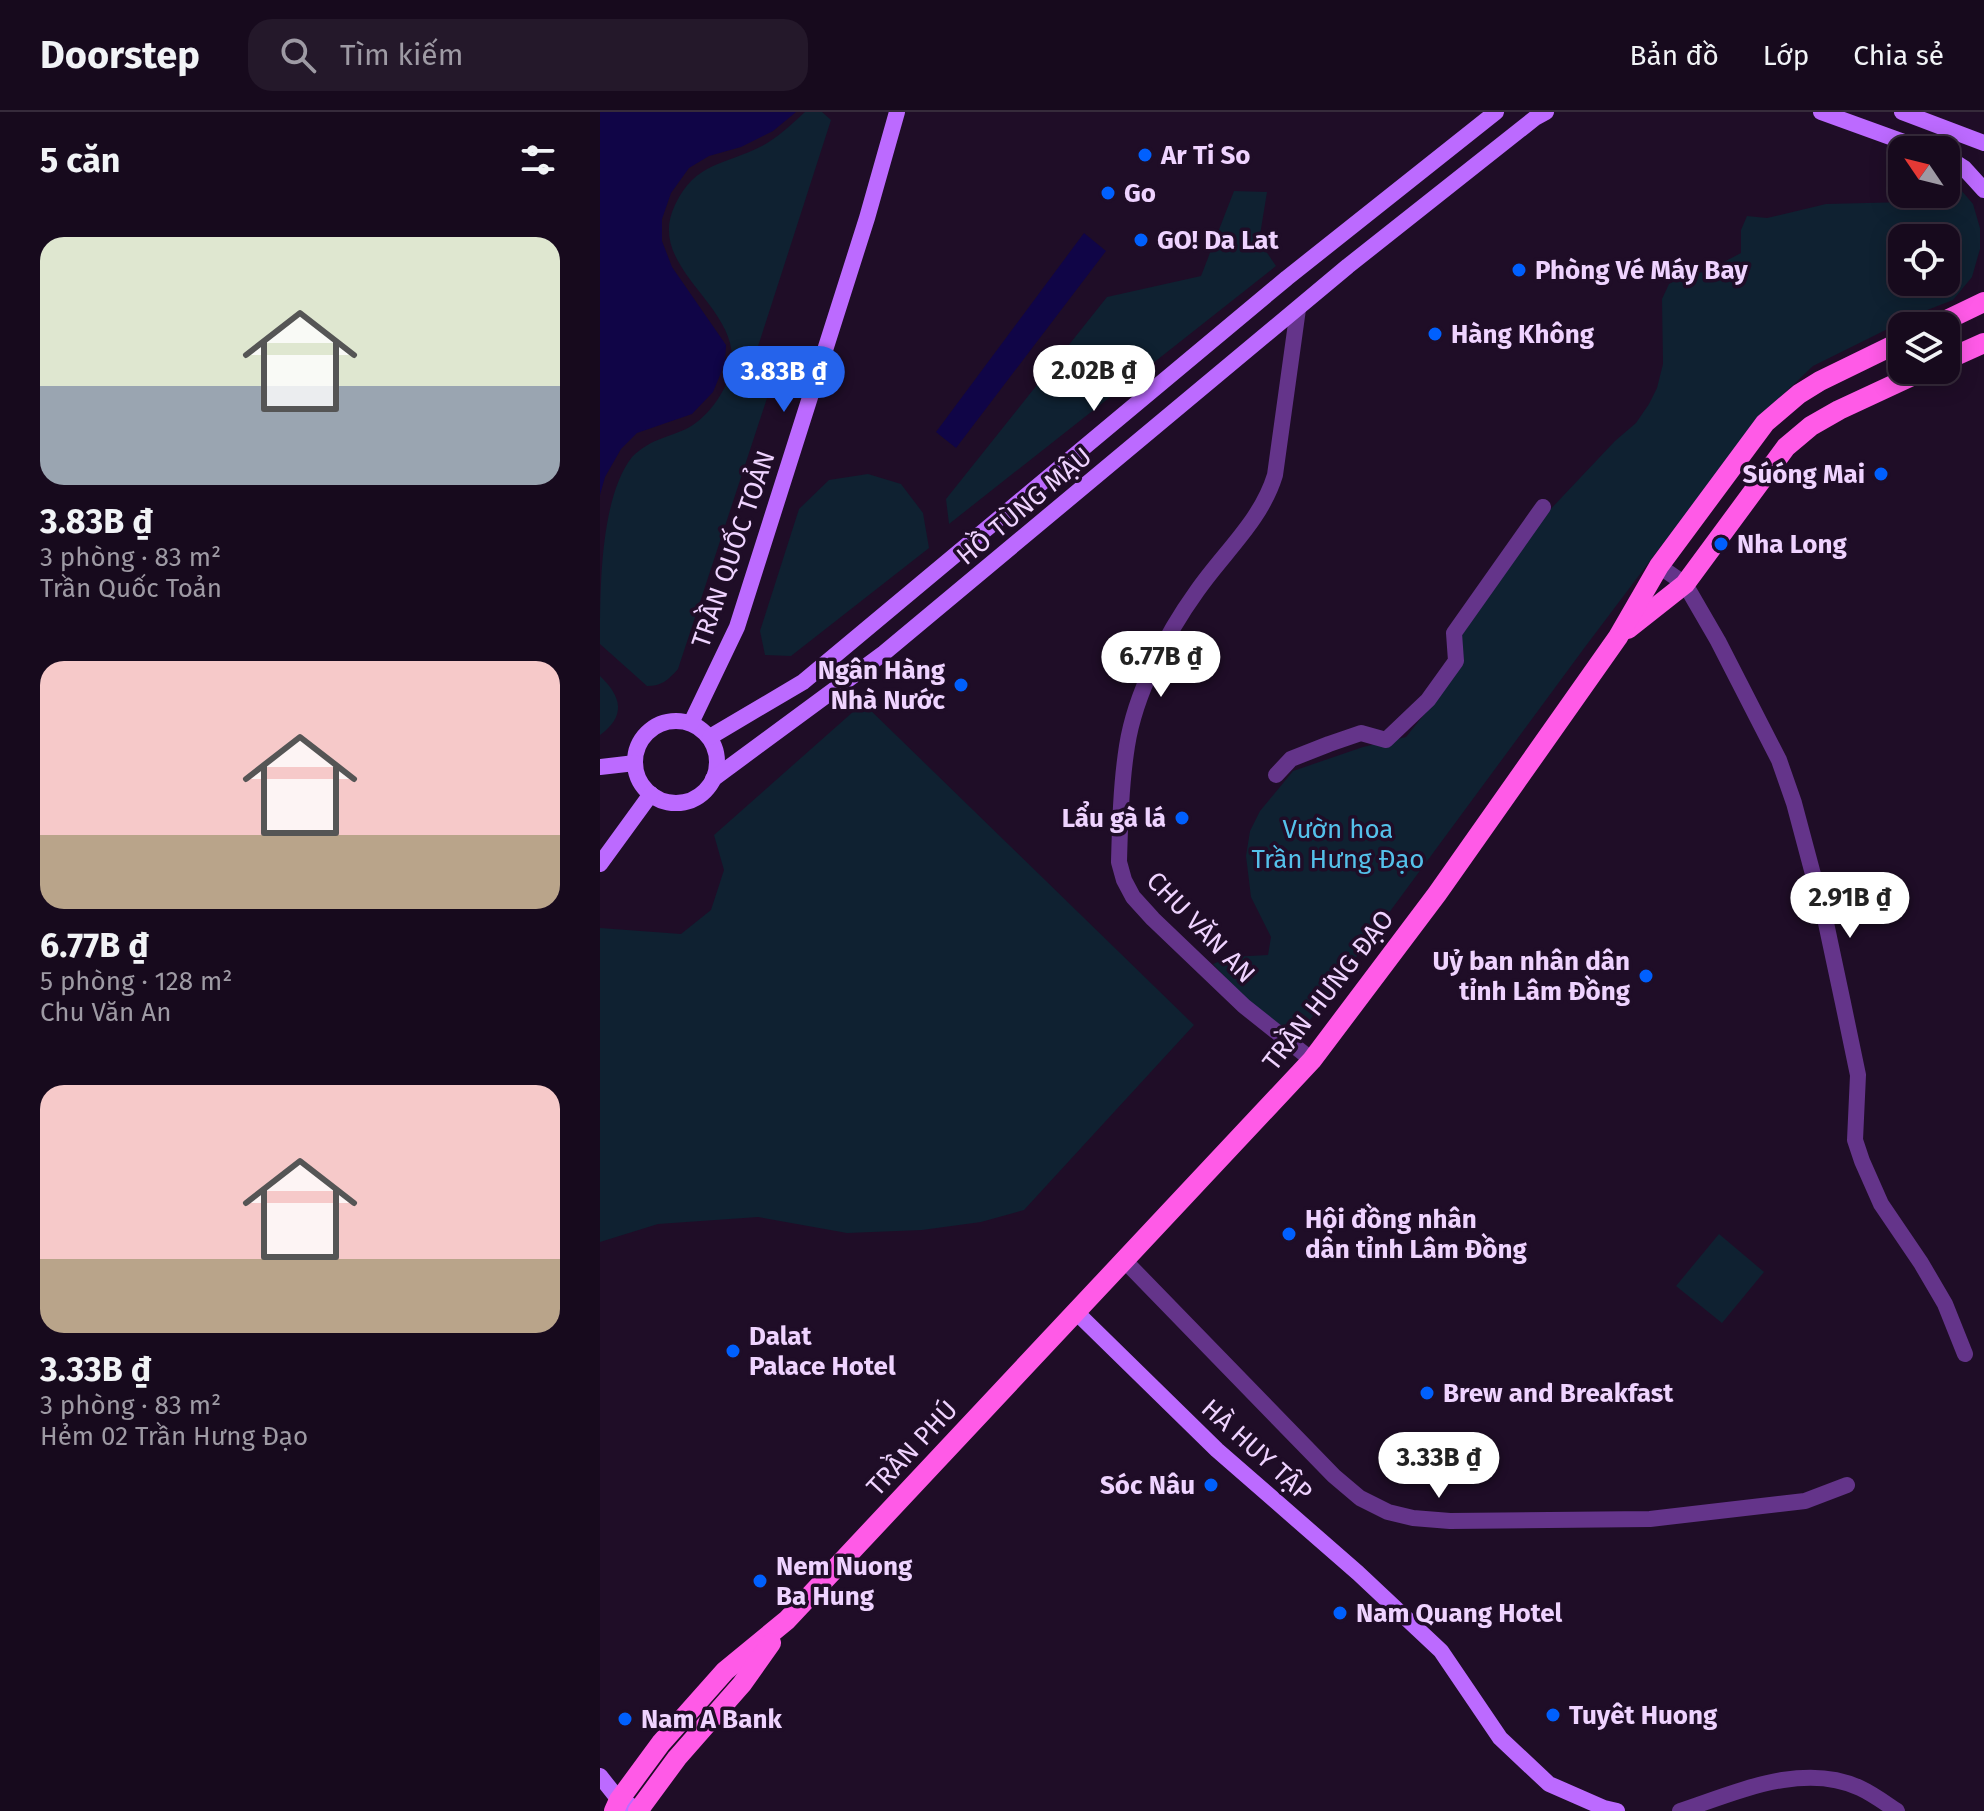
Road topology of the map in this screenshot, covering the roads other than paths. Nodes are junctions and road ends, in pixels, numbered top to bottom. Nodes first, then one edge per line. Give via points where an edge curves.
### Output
1 (897, 112) edge
2 (1496, 112) edge
3 (1546, 112) edge
4 (1821, 112) edge
5 (1902, 112) edge
6 (1888, 136) edge
7 (1984, 143) edge
8 (1960, 164) edge
9 (1960, 167) edge
10 (1984, 175) edge
11 (1984, 190) edge
12 (1287, 278) junction
13 (1984, 292) edge
14 (1977, 306) edge
15 (1298, 309) junction
16 (1984, 343) edge
17 (1888, 348) edge
18 (1960, 354) edge
19 (1895, 384) edge
20 (1543, 507) dead end
21 (1659, 566) junction
22 (1685, 584) junction
23 (1618, 637) junction
24 (691, 723) junction
25 (710, 737) junction
26 (635, 763) junction
27 (600, 767) edge
28 (1276, 775) dead end
29 (713, 779) junction
30 (651, 794) junction
31 (600, 864) edge
32 (1312, 1060) junction
33 (1123, 1259) junction
34 (1075, 1311) junction
35 (1965, 1354) dead end
36 (1847, 1485) dead end
37 (787, 1620) junction
38 (600, 1776) edge
39 (616, 1806) edge
40 (638, 1810) edge
41 (1608, 1810) edge
42 (1680, 1811) edge
43 (1897, 1811) edge

1 - 24 main road, TRẦN QUỐC TOẢN via 737,627
2 - 12 main road, HỒ TÙNG MẬU
3 - 15 main road, HỒ TÙNG MẬU
4 - 6 main road
5 - 7 main road
8 - 10 main road
9 - 11 main road
12 - 15 main road
12 - 25 main road, HỒ TÙNG MẬU via 803,682
13 - 14 main road
15 - 29 main road, HỒ TÙNG MẬU via 884,653
15 - 32 street, CHU VĂN AN via 1268,497 1196,592 1154,664 1136,710 1127,745 1119,862 1133,897 1153,919 1244,1006
16 - 18 main road
17 - 21 main road, TRẦN HƯNG ĐẠO via 1820,381 1765,423
19 - 22 main road, TRẦN HƯNG ĐẠO via 1811,426 1786,447
20 - 28 street via 1454,633 1456,661 1428,700 1386,740 1361,733 1291,759
21 - 22 street
21 - 23 main road, TRẦN HƯNG ĐẠO
22 - 23 main road, TRẦN HƯNG ĐẠO
22 - 35 street via 1779,760 1794,803 1858,1075 1855,1140 1862,1161 1881,1204 1945,1304
23 - 32 main road, TRẦN HƯNG ĐẠO
24 - 25 main road
24 - 26 main road via 664,722 651,729 642,738
25 - 29 main road via 717,758
26 - 27 main road
26 - 30 main road
29 - 30 main road via 689,801 668,802
30 - 31 main road
32 - 33 main road, TRẦN HƯNG ĐẠO
33 - 34 main road, TRẦN HƯNG ĐẠO
33 - 36 street via 1334,1476 1388,1512 1450,1521 1650,1519 1805,1501
34 - 37 main road, TRẦN PHÚ
34 - 41 main road, HÀ HUY TẬP via 1217,1450 1441,1651 1500,1738 1549,1784
37 - 39 main road, TRẦN PHÚ via 725,1671 661,1743
37 - 40 main road, TRẦN PHÚ via 742,1684
38 - 39 main road
39 - 40 main road
42 - 43 street via 1778,1778 1859,1787

